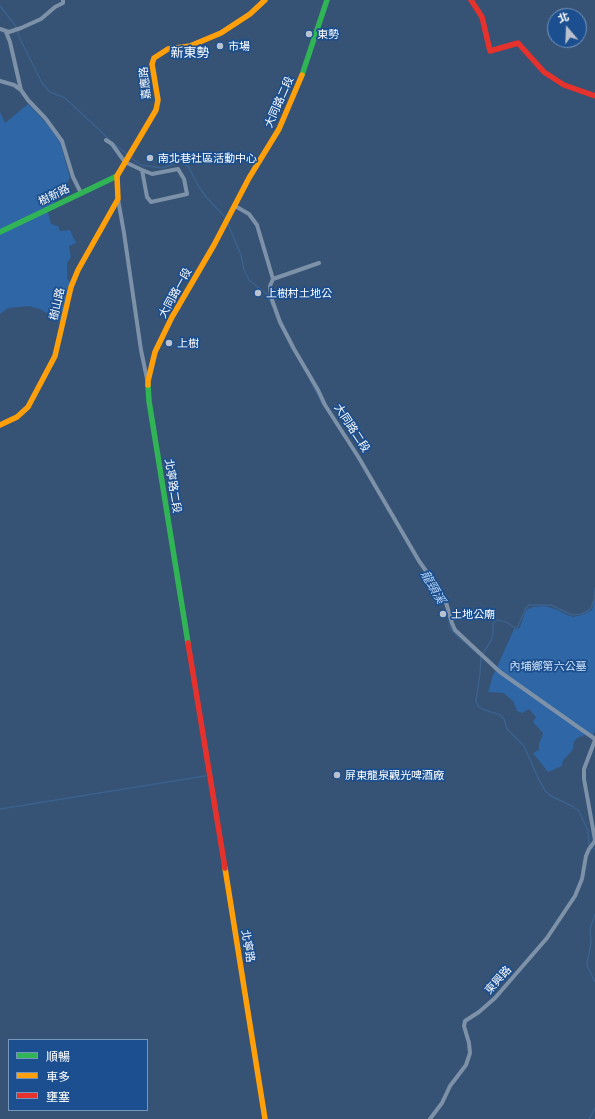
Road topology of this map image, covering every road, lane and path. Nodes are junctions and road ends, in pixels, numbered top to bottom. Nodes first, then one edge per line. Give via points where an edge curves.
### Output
1 (63, 0) edge
2 (265, 0) edge
3 (326, 0) edge
4 (471, 0) edge
5 (0, 29) edge
6 (6, 32) junction
7 (0, 81) edge
8 (21, 90) junction
9 (595, 96) edge
10 (106, 140) dead end
11 (128, 158) junction
12 (142, 170) junction
13 (117, 176) junction
14 (81, 193) junction
15 (118, 199) junction
16 (235, 206) junction
17 (227, 221) joint
18 (0, 232) edge
19 (319, 263) dead end
20 (273, 279) junction
21 (148, 381) junction
22 (0, 425) edge
23 (595, 740) edge
24 (209, 777) joint
25 (593, 844) edge
26 (265, 1119) edge
27 (430, 1119) edge

1 - 6 street via 63,3 41,19
2 - 11 main road, 嘉應路 via 250,14 221,33 190,46 168,49 154,58 152,64 158,100 156,110
3 - 16 main road, 大同路二段 via 300,80 279,129
4 - 9 main road via 482,17 490,51 518,43 544,72 564,85
5 - 6 street
6 - 8 street
7 - 8 street
8 - 14 street via 62,141 73,177
10 - 11 street via 122,158
11 - 12 street
11 - 13 main road, 嘉應路
12 - 12 street via 152,174 178,169 184,179 187,194 151,202 147,197
13 - 14 main road, 樹新路
13 - 15 main road
14 - 18 main road, 樹新路
15 - 21 street, 北寧路二段
15 - 22 main road, 樹山路 via 71,287 55,356 28,407 17,417
16 - 17 main road, 大同路二段
16 - 20 street, 大同路二段 via 249,214 257,225
17 - 21 main road, 大同路一段 via 172,317 155,352
19 - 20 street
20 - 23 street, 大同路二段 via 270,286 271,298 280,322 325,405 445,599 455,630 500,672
21 - 24 main road, 北寧路二段 via 149,401
23 - 25 street via 584,769
24 - 26 main road, 北寧路
25 - 27 street, 東興路 via 586,856 576,896 547,938 495,998 465,1021 470,1053 466,1065

